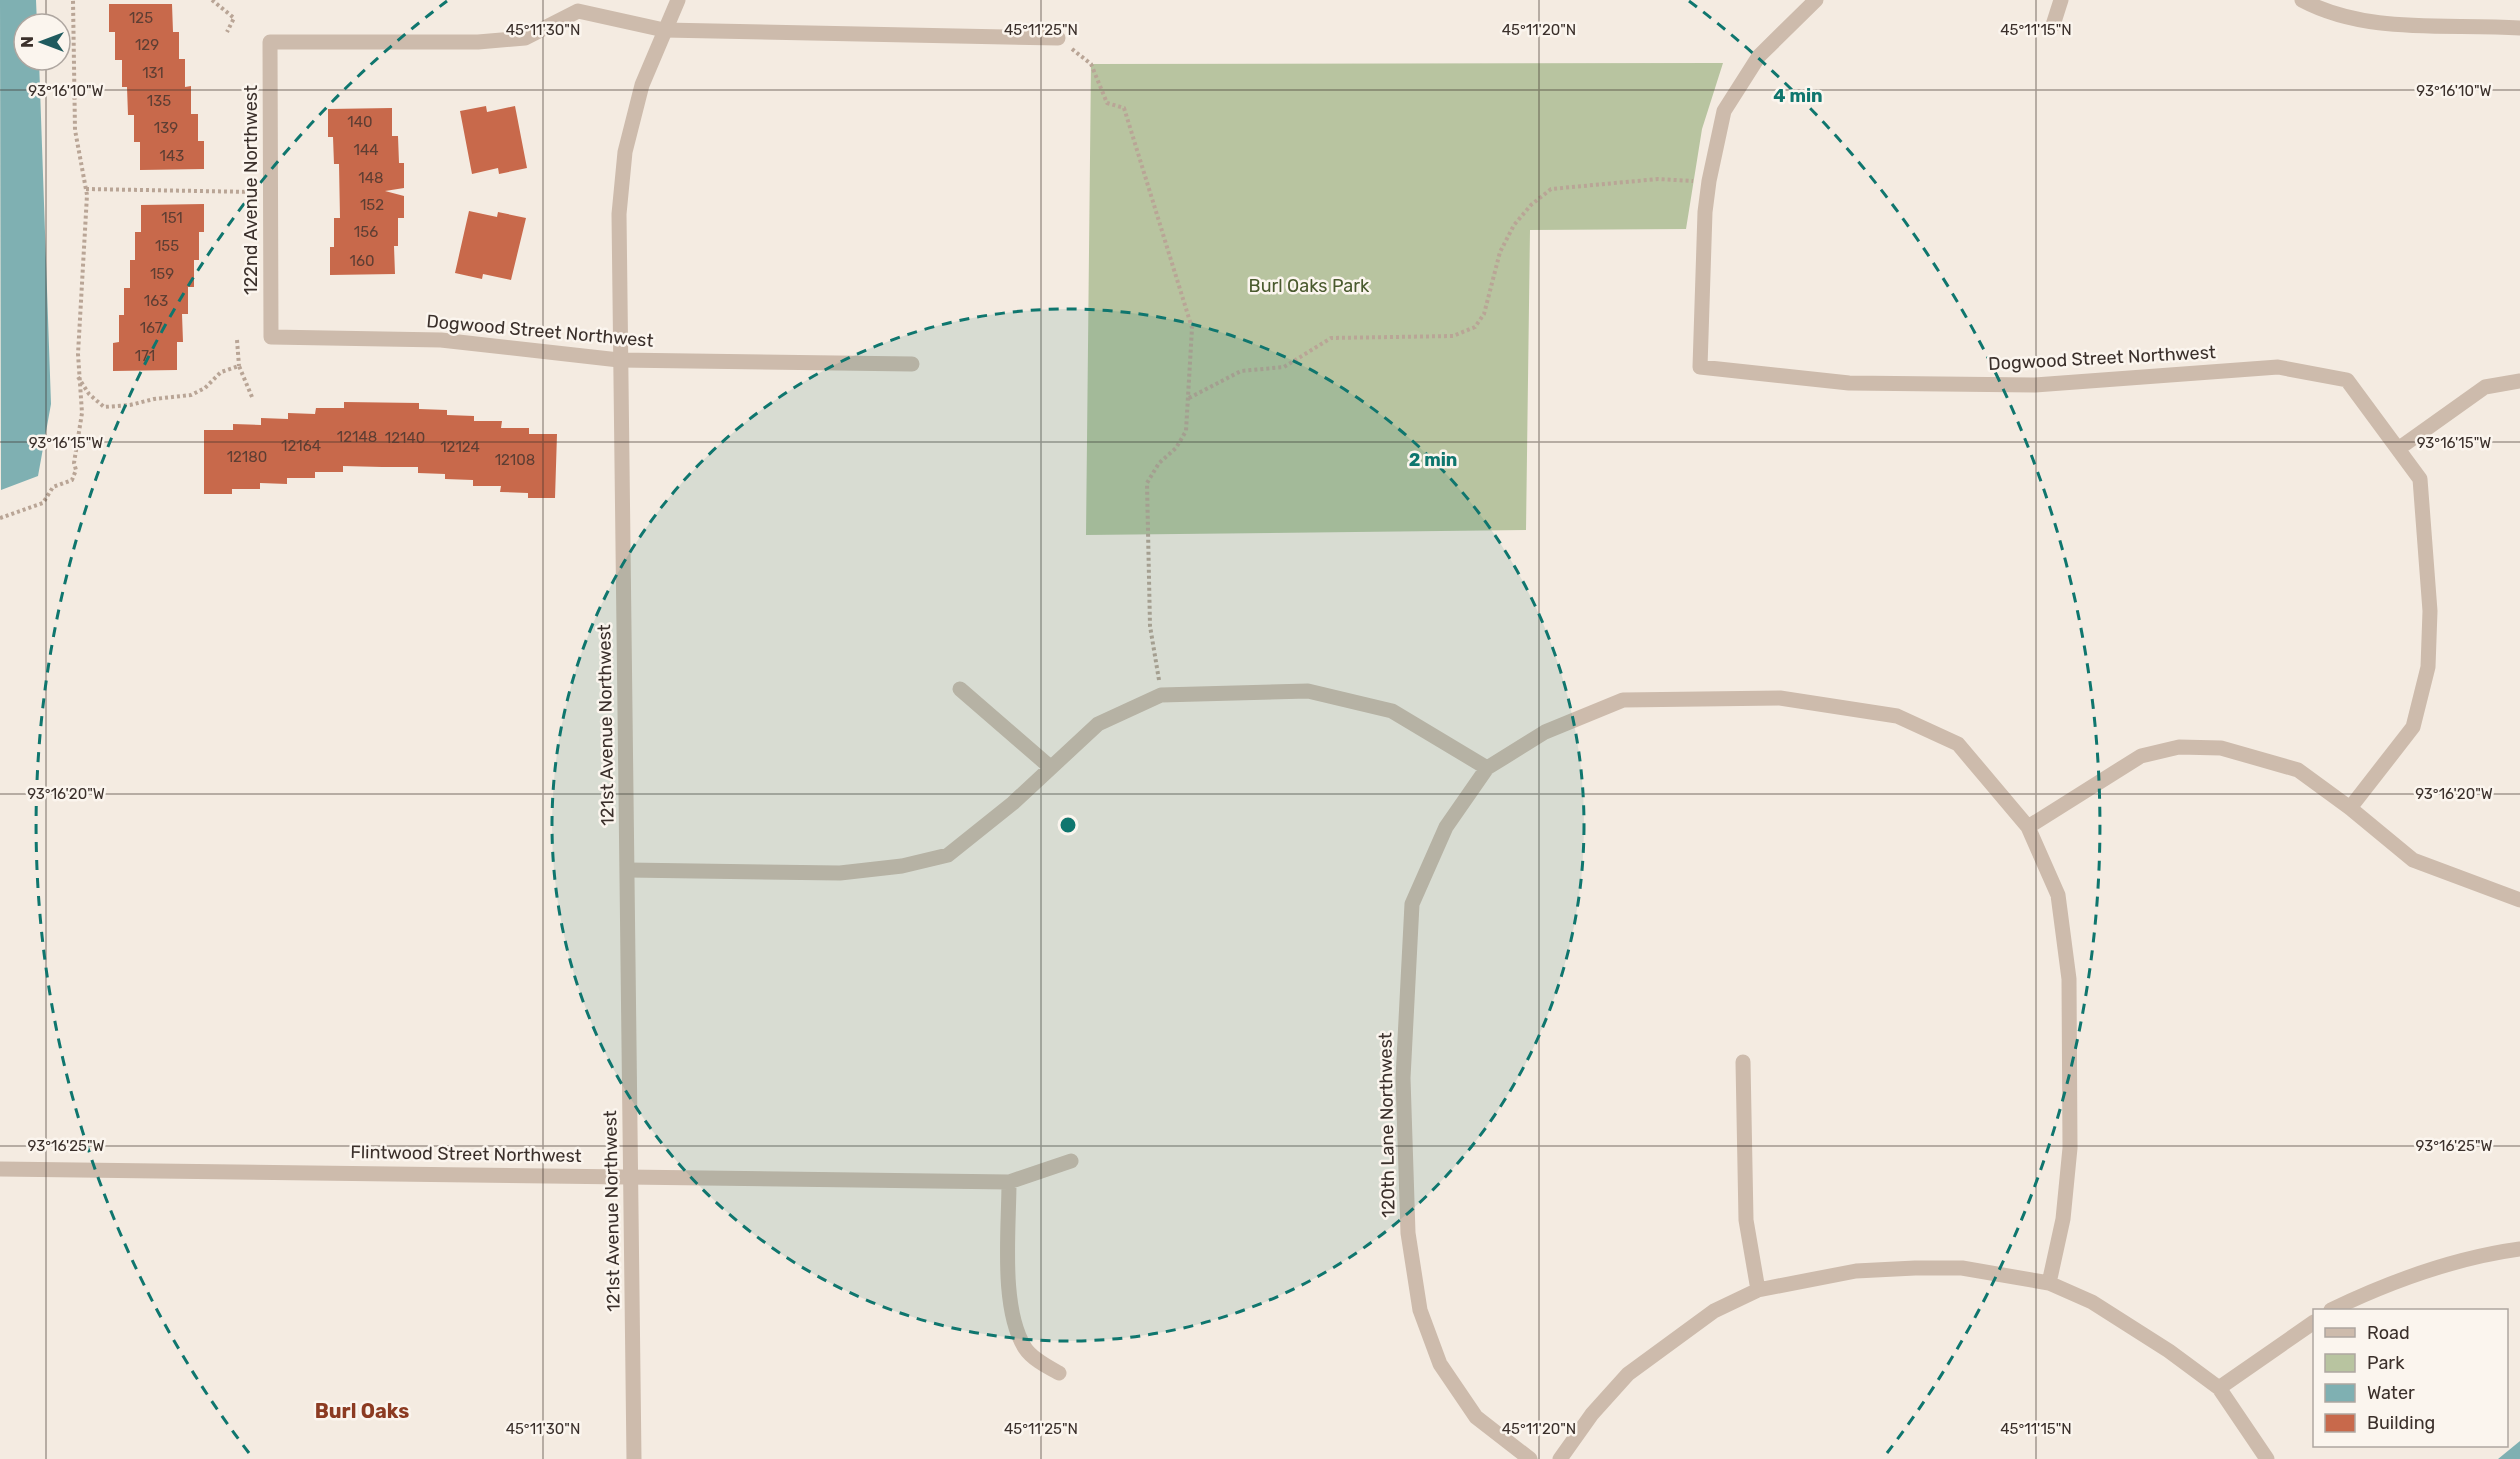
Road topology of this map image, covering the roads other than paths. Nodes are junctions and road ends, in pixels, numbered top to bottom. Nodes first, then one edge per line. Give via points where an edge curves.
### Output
1 (678, 0) edge
2 (1816, 0) edge
3 (2061, 0) edge
4 (2302, 0) edge
5 (2053, 25) dead end
6 (2520, 28) edge
7 (664, 30) junction
8 (1058, 38) road end
9 (271, 337) joint
10 (619, 360) junction
11 (912, 364) dead end
12 (2520, 381) edge
13 (2398, 449) junction
14 (960, 689) dead end
15 (1050, 767) junction
16 (1487, 768) junction
17 (2350, 808) junction
18 (2028, 827) junction
19 (628, 870) junction
20 (2520, 900) edge
21 (1743, 1062) dead end
22 (1071, 1161) dead end
23 (0, 1169) edge
24 (631, 1176) junction
25 (1009, 1182) junction
26 (2520, 1249) edge
27 (2049, 1283) junction
28 (1758, 1290) junction
29 (2336, 1309) edge
30 (2313, 1323) edge
31 (1059, 1373) dead end
32 (2219, 1388) junction
33 (634, 1459) edge
34 (1530, 1459) edge
35 (1560, 1459) edge
36 (2267, 1459) edge

1 - 7 street, 121st Avenue Northwest
2 - 13 street, Dogwood Street Northwest via 1759,56 1724,111 1708,181 1700,367 1849,383 2023,385 2278,368 2347,380
3 - 5 street
4 - 6 street via 2326,13 2390,24
7 - 8 street
7 - 9 street, 122nd Avenue Northwest via 578,12 525,38 478,42 270,42
7 - 10 street, 121st Avenue Northwest via 642,85 625,152 619,214
9 - 10 street, Dogwood Street Northwest via 441,340
10 - 11 street, Dogwood Street Northwest
10 - 19 street, 121st Avenue Northwest
12 - 13 street via 2485,387
13 - 17 street, Dogwood Street Northwest via 2420,479 2429,577 2428,667 2413,727
14 - 15 street
15 - 16 street via 1098,724 1161,695 1308,691 1392,711
15 - 19 street via 1013,803 948,855 902,866 840,873
16 - 18 street via 1545,732 1623,700 1780,698 1897,716 1958,744
16 - 34 street, 120th Lane Northwest via 1446,827 1412,904 1403,1078 1408,1233 1420,1310 1440,1364 1476,1417
17 - 18 street via 2298,770 2221,748 2179,747 2141,756
17 - 20 street via 2413,860
18 - 27 street via 2058,895 2069,979 2070,1148 2062,1219
19 - 24 street, 121st Avenue Northwest
21 - 28 street via 1746,1220
22 - 25 street, Flintwood Street Northwest
23 - 24 street, Flintwood Street Northwest
24 - 25 street, Flintwood Street Northwest
24 - 33 street, 121st Avenue Northwest
25 - 31 street via 1009,1280 1014,1322 1026,1349
26 - 29 street via 2423,1271
27 - 28 street via 1962,1268 1915,1268 1856,1271
27 - 32 street via 2092,1302
28 - 35 street via 1714,1311 1628,1374 1592,1414
30 - 32 street
32 - 36 street

